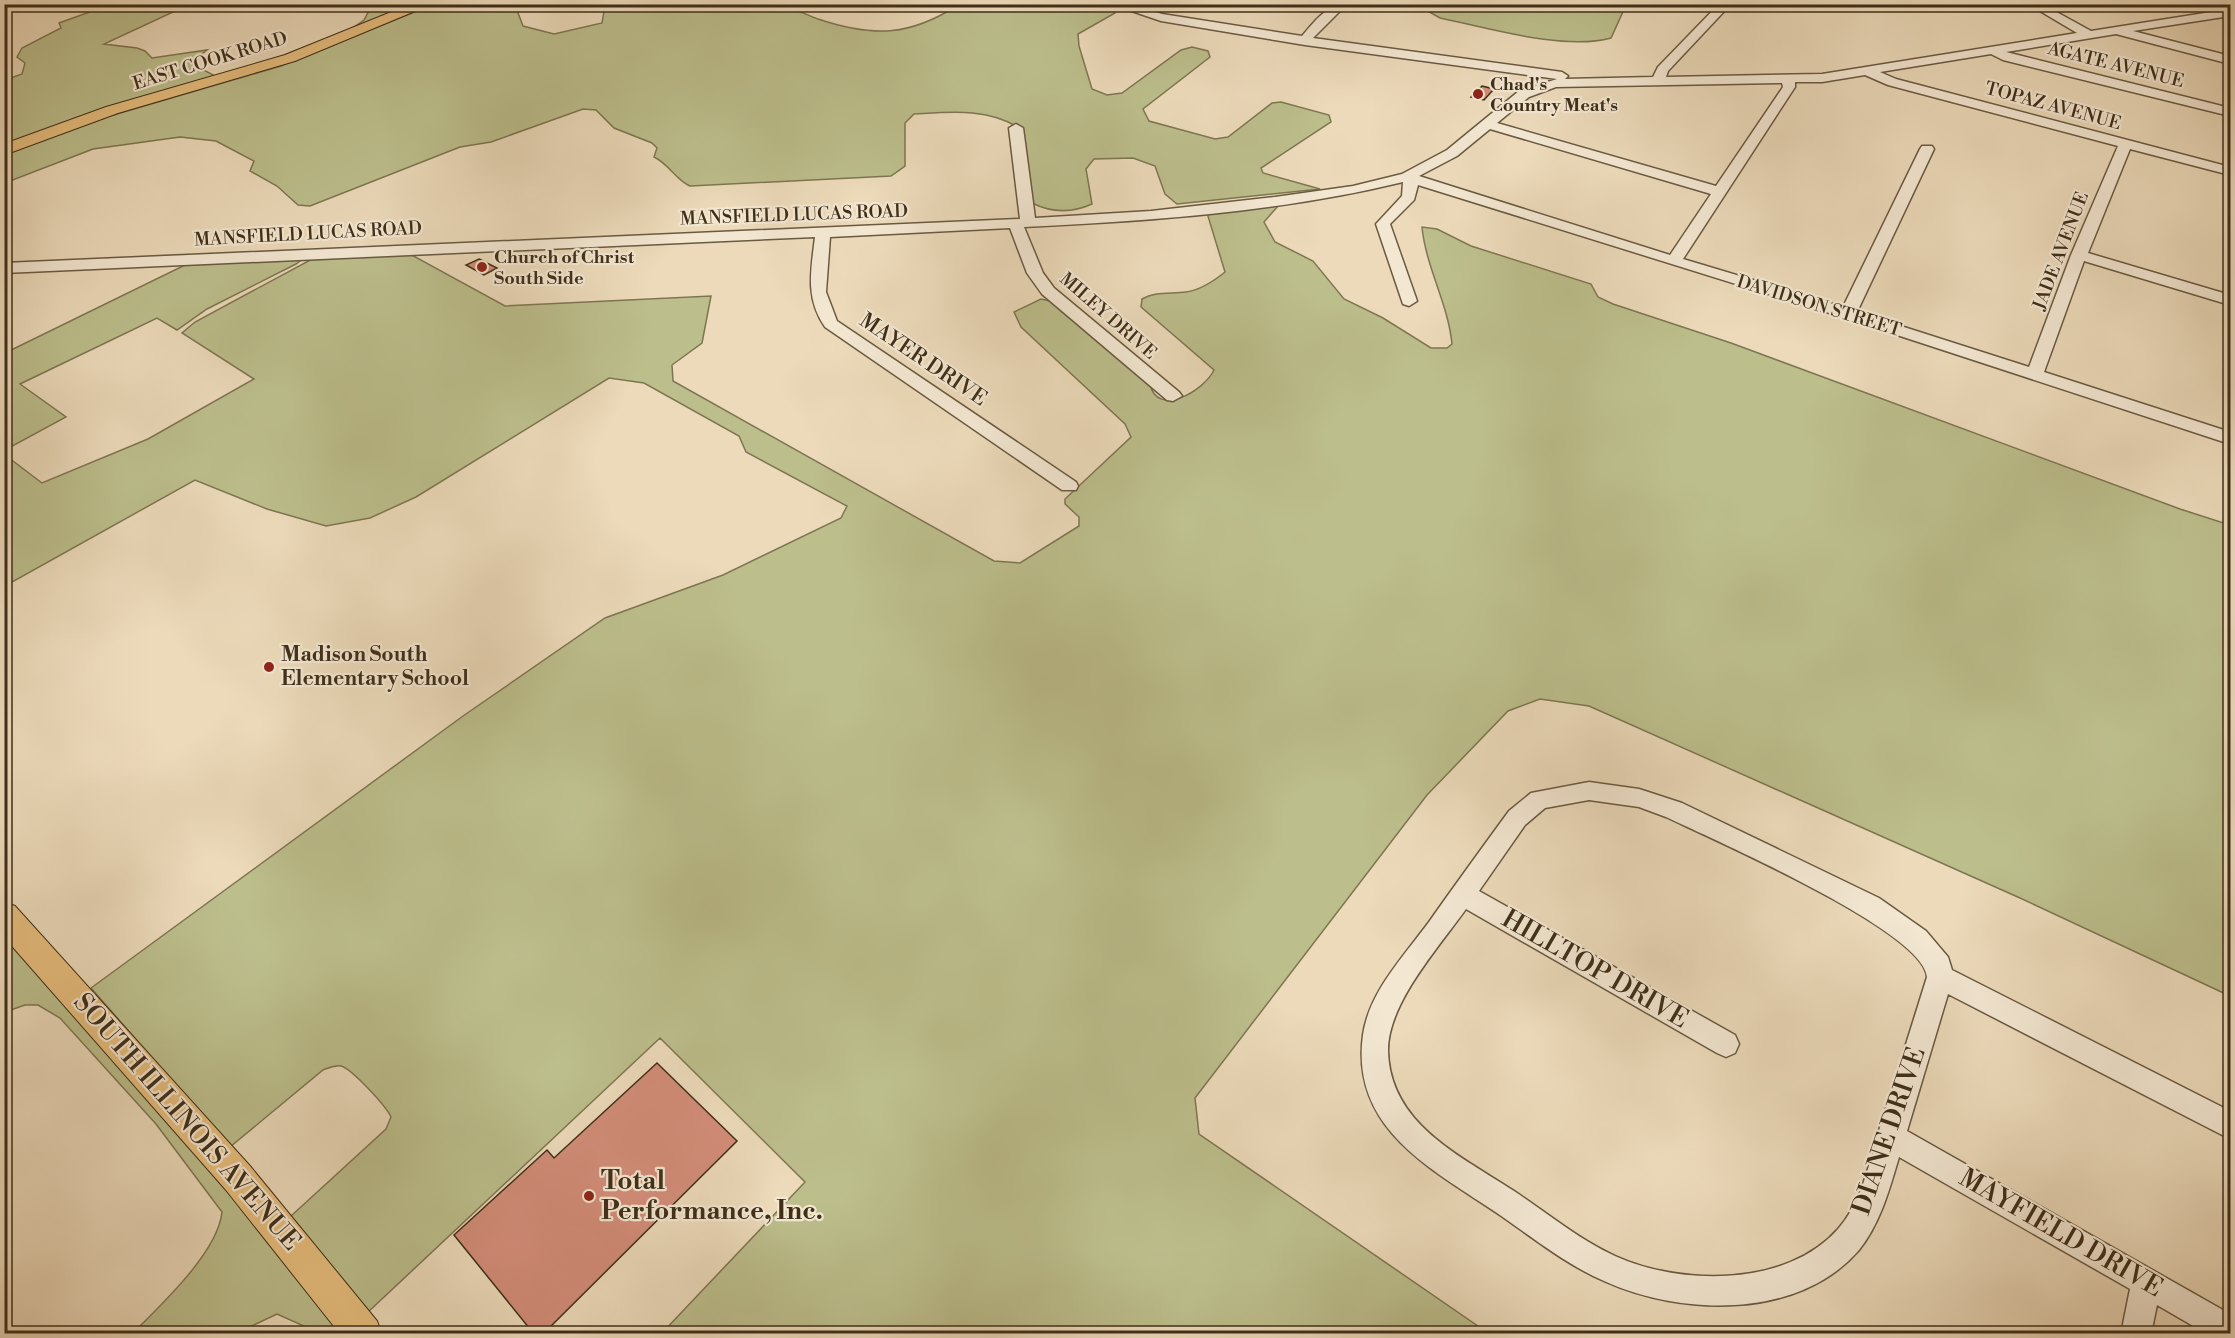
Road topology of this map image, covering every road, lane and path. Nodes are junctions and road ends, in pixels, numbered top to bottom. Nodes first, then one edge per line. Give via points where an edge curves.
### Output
1 (425, 4) edge
2 (1116, 4) edge
3 (1342, 4) edge
4 (1726, 4) edge
5 (2033, 4) edge
6 (2230, 12) edge
7 (2117, 31) junction
8 (2089, 35) junction
9 (1305, 41) junction
10 (1994, 51) junction
11 (2230, 60) edge
12 (1869, 72) junction
13 (1533, 73) junction
14 (1607, 81) junction
15 (1658, 81) junction
16 (1788, 81) junction
17 (1547, 85) junction
18 (2230, 112) edge
19 (1488, 124) junction
20 (1016, 128) dead end
21 (2125, 144) junction
22 (1927, 149) dead end
23 (4, 150) edge
24 (2230, 171) edge
25 (1407, 177) junction
26 (1719, 192) junction
27 (1022, 223) junction
28 (823, 233) junction
29 (2079, 255) junction
30 (1674, 261) junction
31 (4, 268) edge
32 (2230, 300) edge
33 (1409, 301) dead end
34 (1848, 314) junction
35 (2035, 374) junction
36 (1173, 396) dead end
37 (2230, 438) edge
38 (1069, 486) dead end
39 (1463, 895) junction
40 (4, 915) edge
41 (1940, 977) junction
42 (1726, 1044) dead end
43 (2230, 1125) edge
44 (1891, 1137) junction
45 (2146, 1282) junction
46 (2230, 1330) edge
47 (364, 1334) edge
48 (2136, 1334) edge

1 - 23 main road, EAST COOK ROAD via 290,58 112,110
2 - 9 street via 1161,17
3 - 9 street
4 - 15 street via 1662,70
5 - 8 street
6 - 7 street
7 - 8 street
7 - 11 street
8 - 10 street
9 - 13 street
10 - 12 street
10 - 18 street, AGATE AVENUE
12 - 16 street
12 - 21 street, TOPAZ AVENUE via 1892,82
13 - 14 street
13 - 17 street
14 - 15 street
14 - 17 street
15 - 16 street
16 - 26 street via 1789,87
17 - 19 street, MANSFIELD LUCAS ROAD via 1524,94
19 - 25 street, MANSFIELD LUCAS ROAD via 1452,153
19 - 26 street
20 - 27 street, MILEY DRIVE
21 - 24 street, TOPAZ AVENUE
21 - 29 street, JADE AVENUE
22 - 34 street
25 - 27 street, MANSFIELD LUCAS ROAD via 1353,190 1275,201 1151,215
25 - 30 street, DAVIDSON STREET
25 - 33 street via 1412,184 1411,192 1384,221 1383,229
26 - 30 street
27 - 28 street, MANSFIELD LUCAS ROAD
27 - 36 street, MILEY DRIVE via 1035,273 1048,291
28 - 31 street, MANSFIELD LUCAS ROAD
28 - 38 street, MAYER DRIVE via 818,295 831,324
29 - 32 street
29 - 35 street, JADE AVENUE
30 - 34 street, DAVIDSON STREET
34 - 35 street, DAVIDSON STREET
35 - 37 street, DAVIDSON STREET
39 - 41 street, DIANE DRIVE via 1517,818 1539,800 1589,791 1622,795 1674,810 1870,906 1917,939 1939,965
39 - 42 street, HILLTOP DRIVE
39 - 44 street, DIANE DRIVE via 1381,1013 1374,1044 1378,1079 1394,1114 1420,1143 1581,1254 1640,1279 1695,1289 1748,1288 1801,1275 1848,1240 1872,1197
40 - 47 main road, SOUTH ILLINOIS AVENUE via 238,1178
41 - 43 street
41 - 44 street, DIANE DRIVE
44 - 45 street, MAYFIELD DRIVE
45 - 46 street, MAYFIELD DRIVE
45 - 48 street

